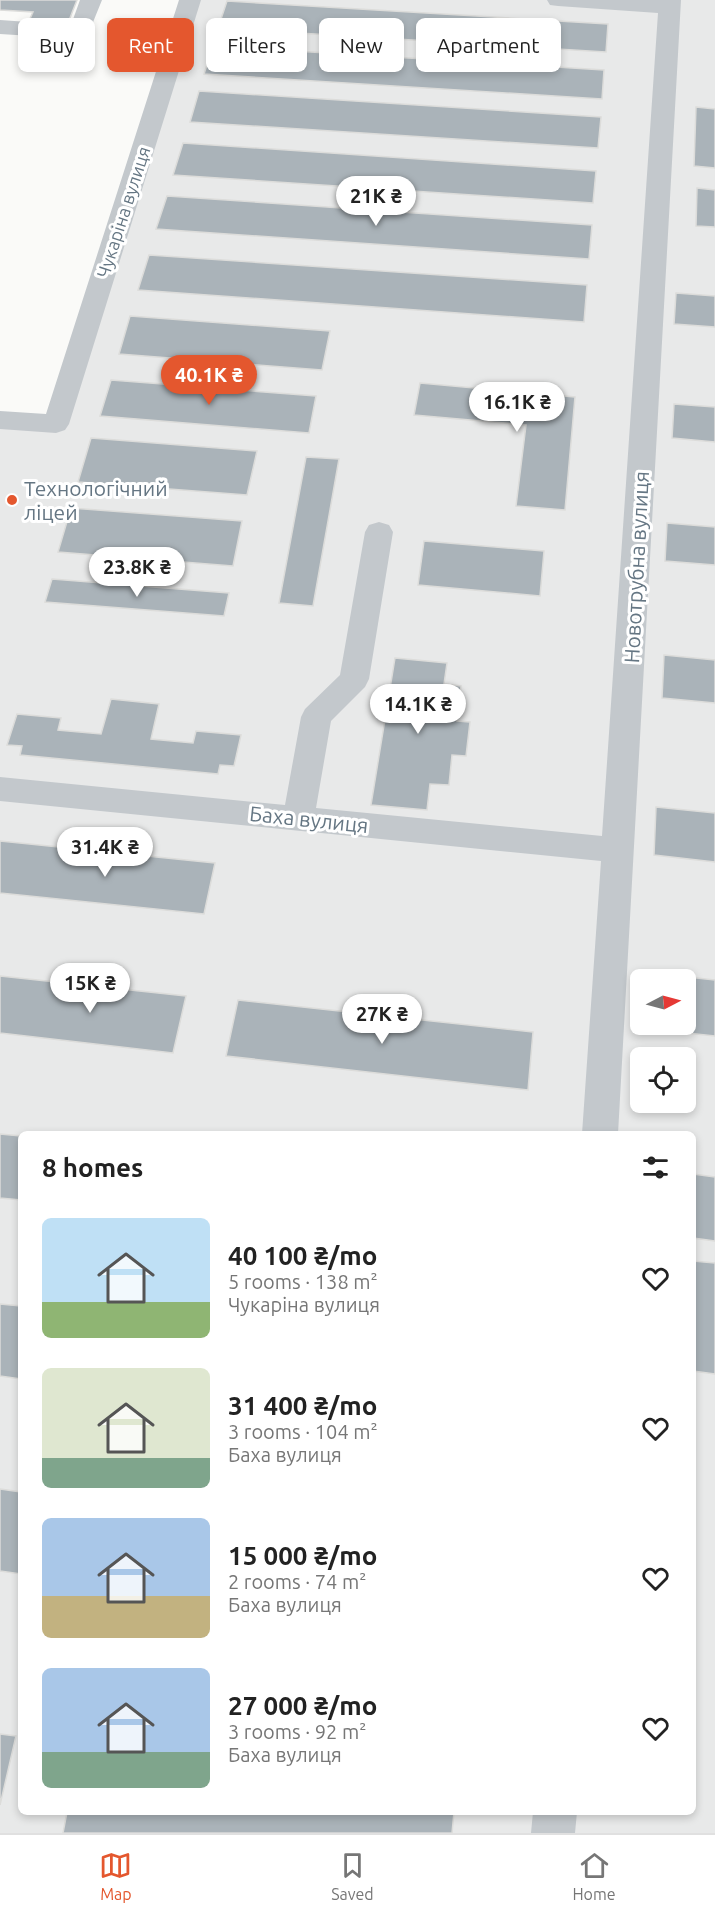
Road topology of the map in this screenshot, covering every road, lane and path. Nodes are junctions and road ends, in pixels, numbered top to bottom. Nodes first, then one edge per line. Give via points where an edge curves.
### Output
1 (91, 0) edge
2 (190, 0) edge
3 (558, 0) edge
4 (670, 3) edge
5 (0, 27) edge
6 (0, 420) edge
7 (379, 532) dead end
8 (0, 789) edge
9 (298, 818) junction
10 (618, 850) junction
11 (600, 1131) edge
12 (555, 1815) edge
13 (553, 1833) edge

1 - 5 street via 79,32
2 - 6 street, Чукаріна вулиця via 56,424
3 - 4 street
4 - 10 street, Новотрубна вулиця
7 - 9 street via 354,679 316,717
8 - 9 street, Баха вулиця
9 - 10 street, Баха вулиця
10 - 11 street, Новотрубна вулиця
12 - 13 street

